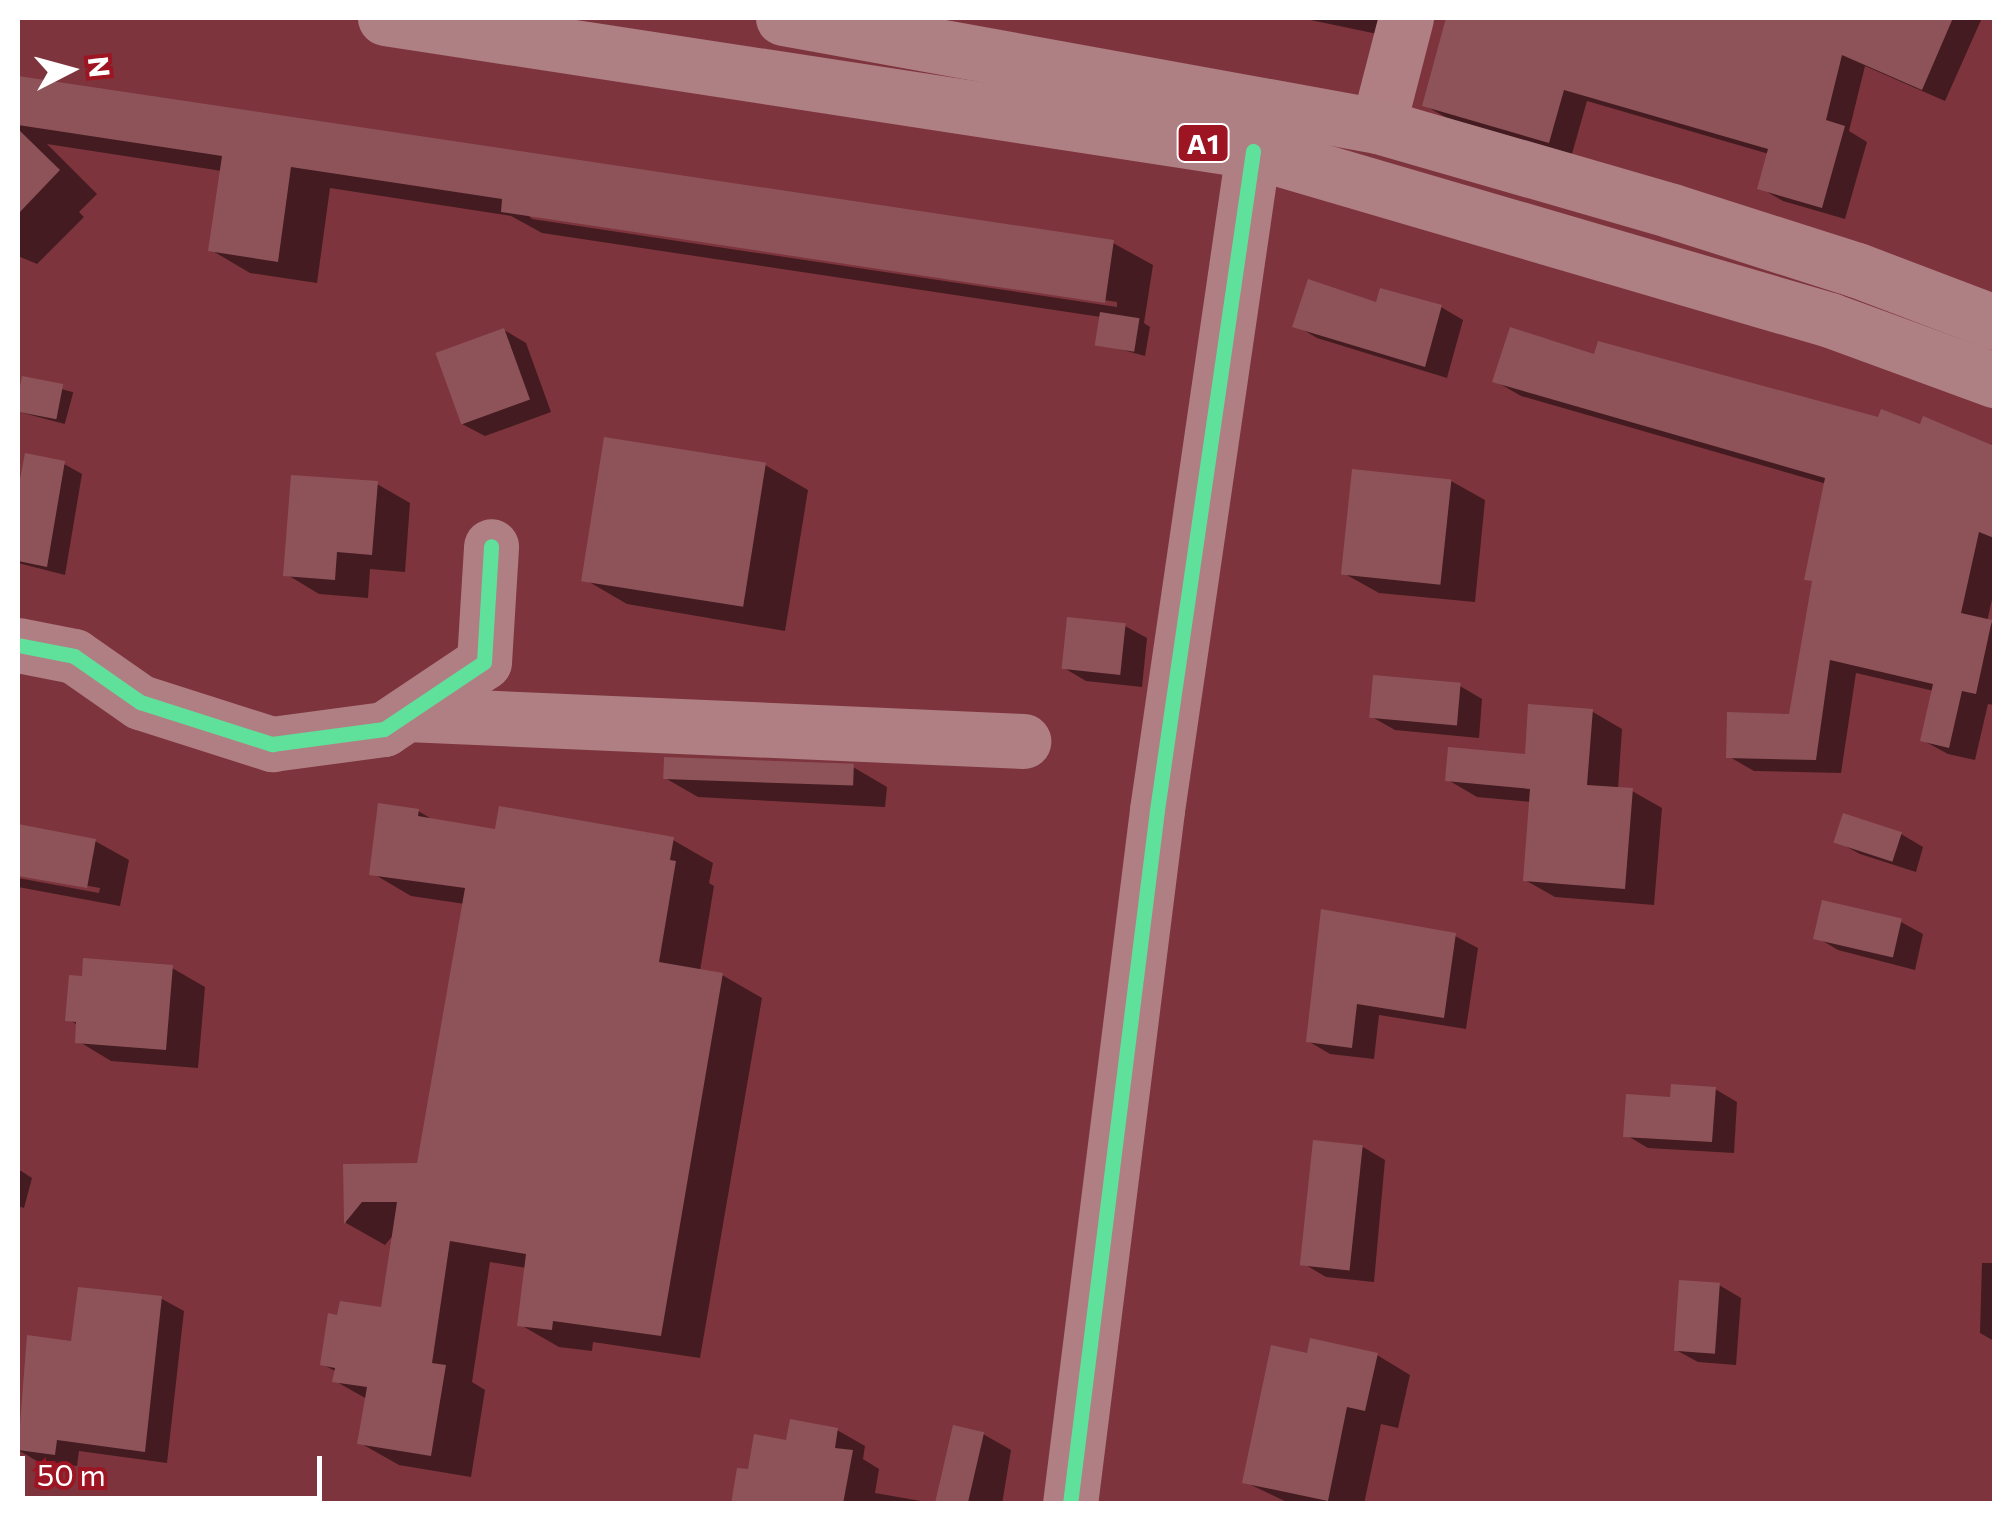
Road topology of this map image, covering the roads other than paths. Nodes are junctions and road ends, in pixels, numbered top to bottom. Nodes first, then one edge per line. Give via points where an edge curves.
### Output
1 (385, 18) edge
2 (1406, 18) edge
3 (806, 19) edge
4 (1378, 126) junction
5 (1253, 151) junction
6 (1994, 322) edge
7 (1994, 380) edge
8 (491, 546) dead end
9 (18, 644) edge
10 (407, 714) junction
11 (1023, 741) dead end
12 (1070, 1504) edge

1 - 5 highway, A1
2 - 4 street
3 - 4 highway, A1
4 - 6 highway, A1 via 1858,270
5 - 7 highway, A1 via 1830,320
5 - 12 street via 1157,810
8 - 10 street via 484,662
9 - 10 street via 74,656 140,702 272,744 384,729
10 - 11 street

